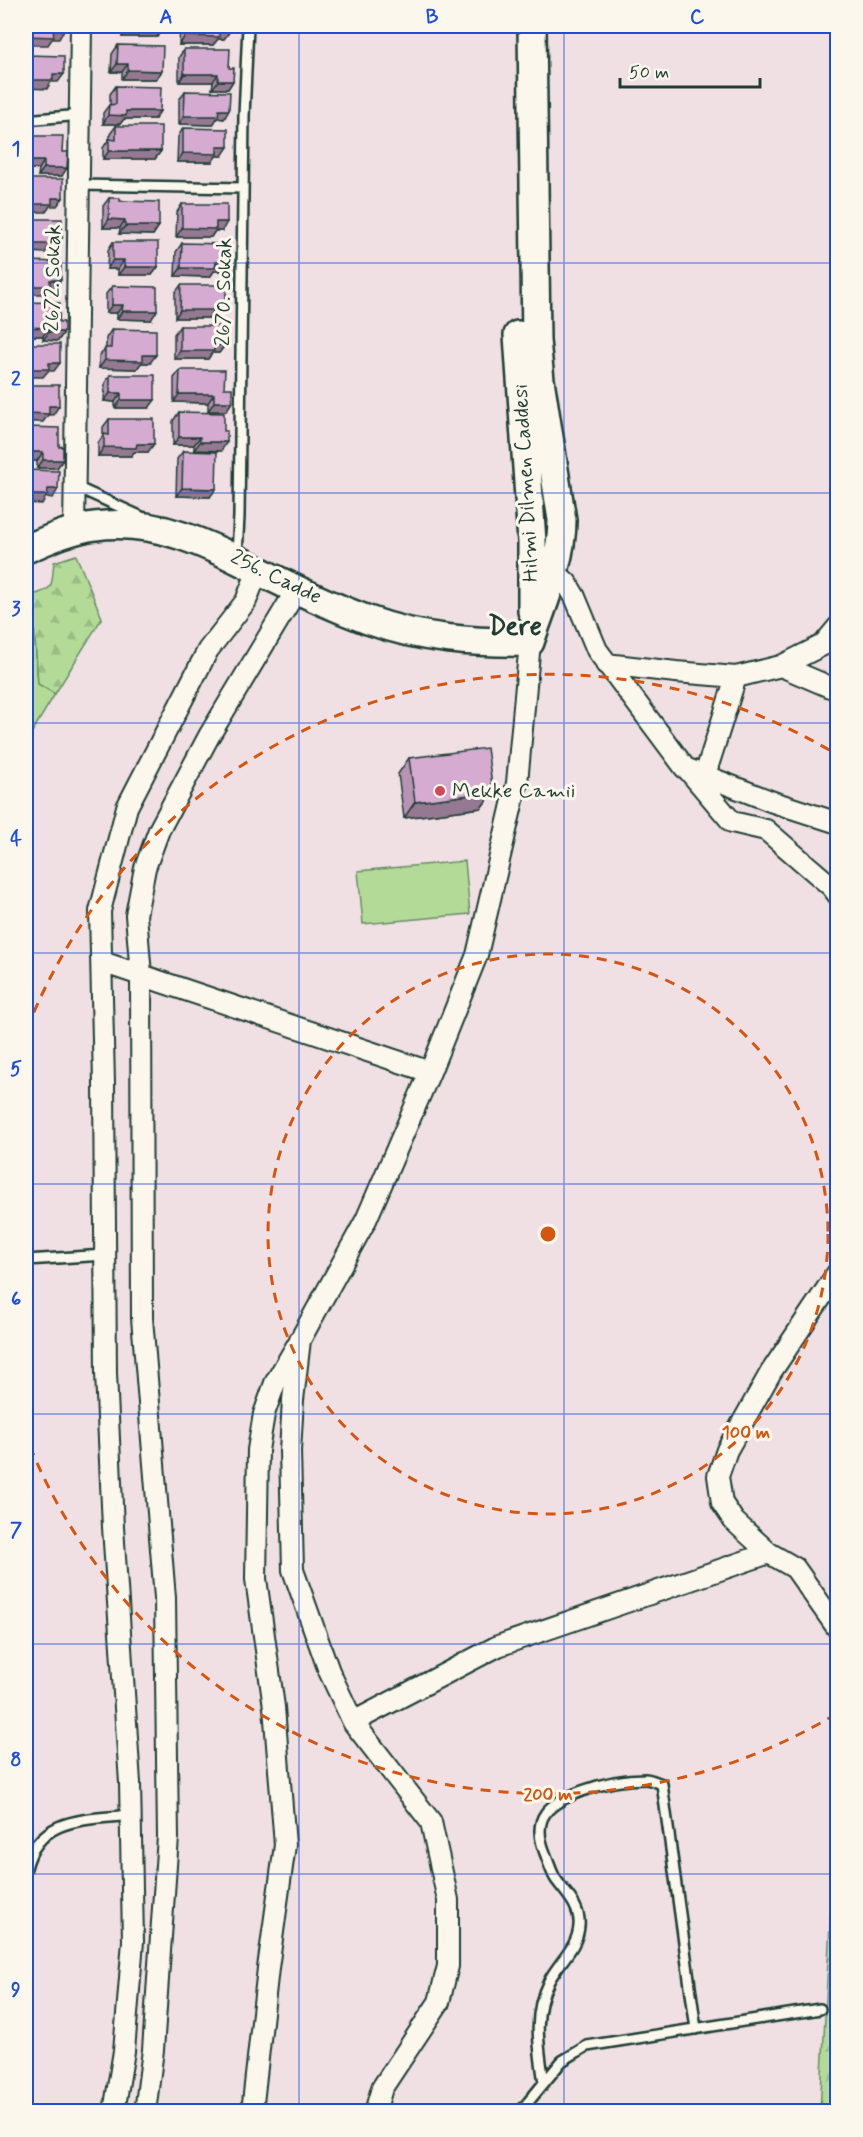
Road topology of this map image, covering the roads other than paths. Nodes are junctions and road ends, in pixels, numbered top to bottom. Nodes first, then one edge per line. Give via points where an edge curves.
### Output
1 (81, 26) edge
2 (248, 26) edge
3 (513, 26) edge
4 (532, 26) edge
5 (80, 115) junction
6 (26, 120) edge
7 (79, 185) junction
8 (243, 188) junction
9 (530, 382) junction
10 (74, 486) junction
11 (74, 531) junction
12 (175, 532) junction
13 (26, 549) edge
14 (247, 564) junction
15 (543, 567) junction
16 (297, 589) junction
17 (837, 627) edge
18 (530, 642) junction
19 (606, 664) junction
20 (781, 666) junction
21 (736, 676) junction
22 (837, 688) edge
23 (686, 768) junction
24 (705, 775) junction
25 (837, 823) edge
26 (837, 895) edge
27 (102, 962) junction
28 (141, 975) junction
29 (430, 1072) junction
30 (105, 1255) junction
31 (26, 1260) edge
32 (837, 1272) edge
33 (300, 1340) junction
34 (769, 1553) junction
35 (837, 1629) edge
36 (354, 1722) junction
37 (131, 1815) junction
38 (26, 1868) edge
39 (820, 2008) dead end
40 (696, 2029) junction
41 (543, 2083) junction
42 (114, 2112) edge
43 (145, 2112) edge
44 (252, 2112) edge
45 (375, 2112) edge
46 (520, 2112) edge

1 - 5 street, 2672. Sokak
2 - 8 lane, 2670. Sokak
3 - 9 street, Hilmi Dilmen Caddesi
4 - 9 street, Hilmi Dilmen Caddesi via 535,291
5 - 6 lane
5 - 7 street, 2672. Sokak
7 - 8 lane
7 - 10 street, 2672. Sokak
8 - 14 lane, 2670. Sokak via 239,516
9 - 15 street, Hilmi Dilmen Caddesi via 562,520 561,540
10 - 11 street, 2672. Sokak
10 - 12 lane
11 - 12 street, 256. Cadde via 134,524
11 - 13 street, 256. Cadde
12 - 14 street, 256. Cadde
14 - 16 street, 256. Cadde
14 - 27 street via 246,601 208,650 127,807 100,911
15 - 18 street, Hilmi Dilmen Caddesi
15 - 19 street via 566,582
16 - 18 street, 256. Cadde via 366,619 414,633 476,642
16 - 28 street via 209,736 151,849 136,915
17 - 20 street via 823,645
18 - 29 street via 517,783 509,818 477,955
19 - 21 street
19 - 23 street
20 - 21 street
20 - 22 street
21 - 24 street
23 - 24 street
23 - 26 street via 732,822 766,830
24 - 25 street
27 - 28 street
27 - 30 street
28 - 29 street
28 - 43 street via 142,1318 165,1598 168,1837
29 - 33 street via 366,1220
30 - 31 lane
30 - 37 street via 106,1372
32 - 34 street via 771,1372 727,1450 718,1476 722,1503 734,1521
33 - 36 street via 290,1451 293,1570 329,1671
33 - 44 street via 275,1383 264,1414 258,1450 256,1579 274,1707 285,1845
34 - 35 street via 795,1568
34 - 36 street via 498,1646
36 - 45 street via 431,1822 448,1900 448,1966 439,2002 382,2088
37 - 38 lane via 53,1828 38,1841
37 - 42 street via 133,1941 124,2051
39 - 40 lane
40 - 41 lane via 587,2046 562,2061
40 - 41 lane via 662,1784 647,1778 592,1787 551,1806 539,1831 554,1876 574,1903 579,1919 577,1938 548,1983 538,2010
41 - 46 lane

